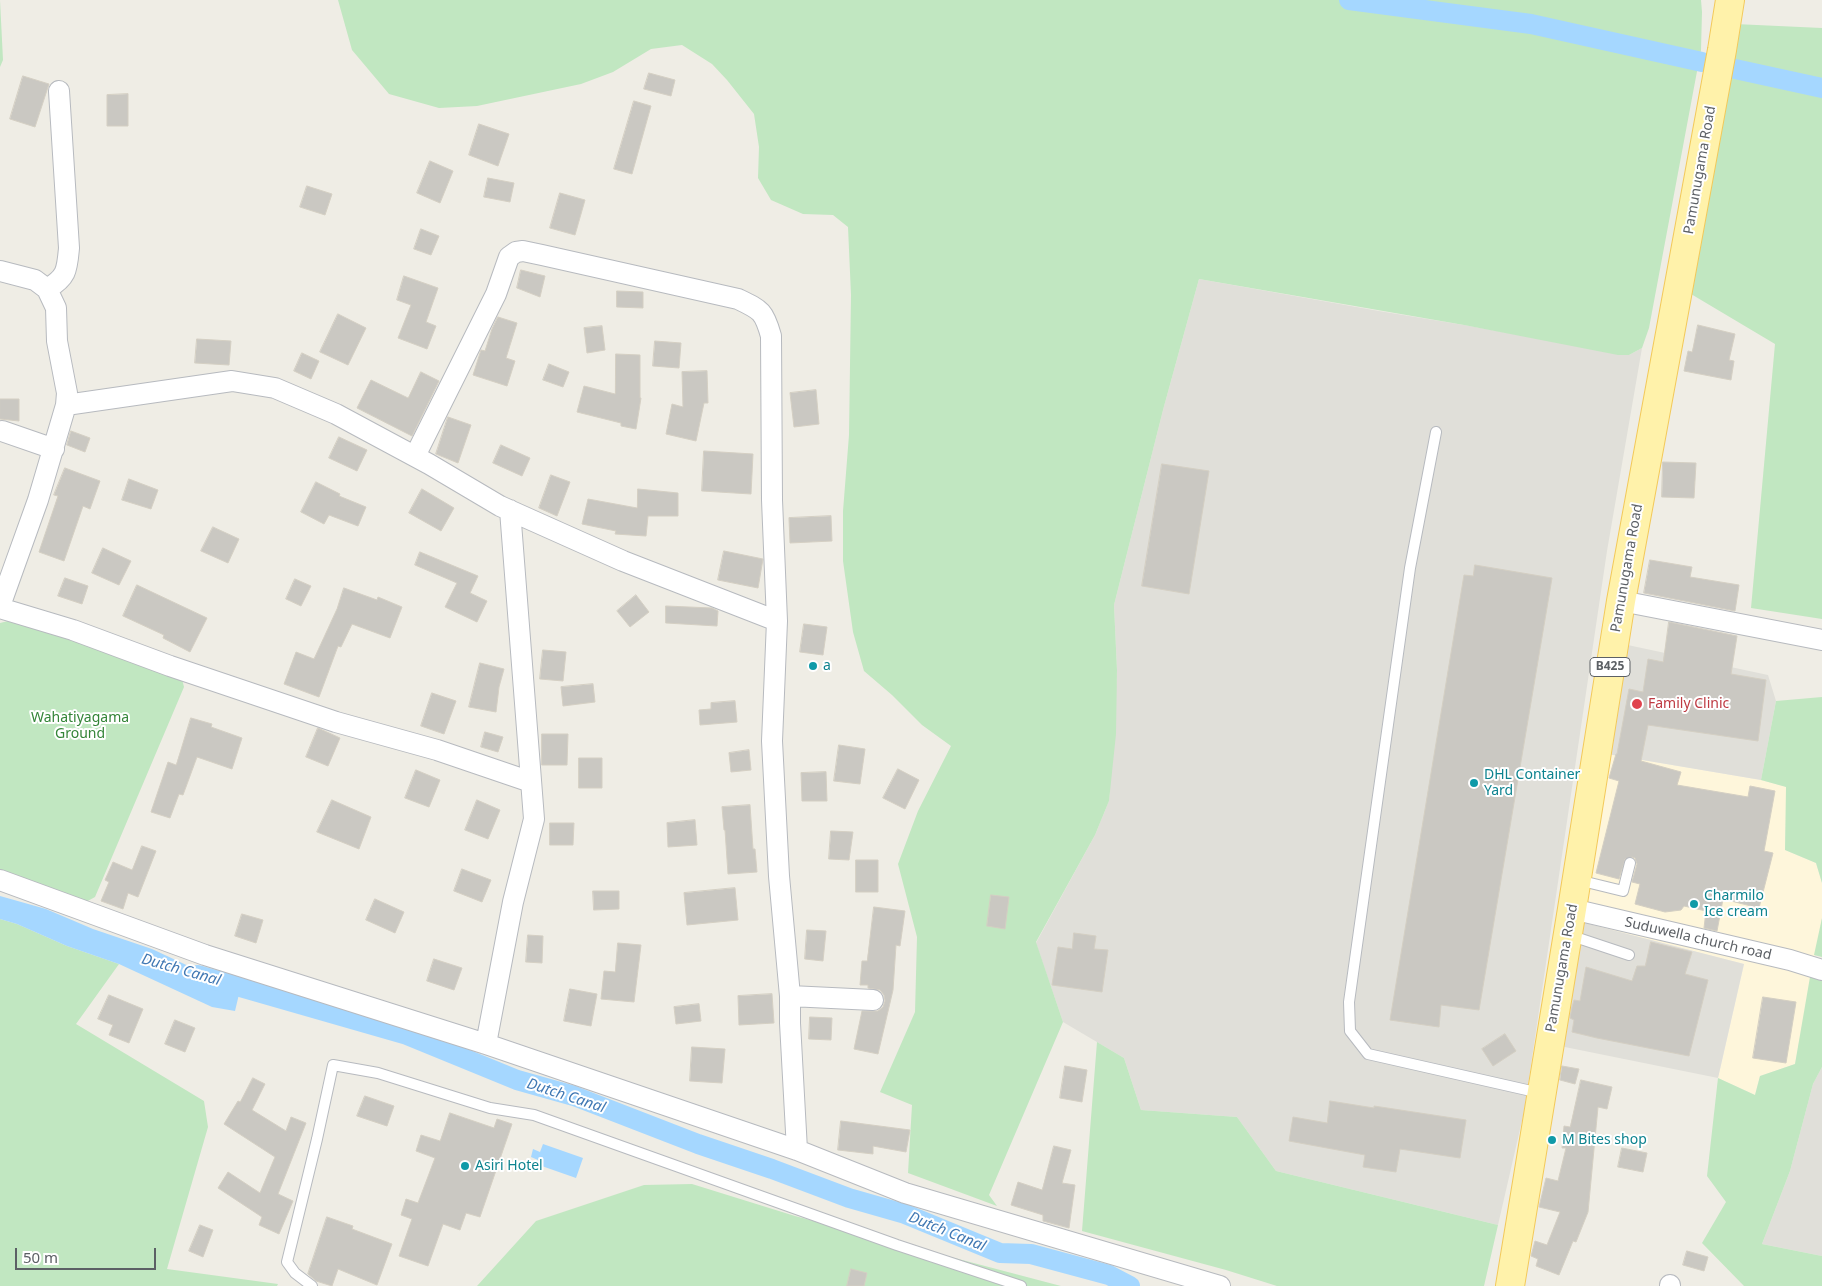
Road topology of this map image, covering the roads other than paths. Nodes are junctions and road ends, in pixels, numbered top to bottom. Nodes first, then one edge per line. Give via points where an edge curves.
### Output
1 (1730, 0) edge
2 (59, 91) dead end
3 (0, 271) edge
4 (47, 289) junction
5 (66, 405) junction
6 (2, 431) dead end
7 (1436, 432) dead end
8 (54, 449) junction
9 (415, 456) junction
10 (510, 510) junction
11 (1621, 601) junction
12 (0, 605) edge
13 (777, 621) junction
14 (1822, 640) edge
15 (532, 782) junction
16 (1630, 863) dead end
17 (1577, 879) junction
18 (0, 880) edge
19 (1570, 922) junction
20 (1629, 955) dead end
21 (1822, 970) edge
22 (790, 996) junction
23 (873, 1000) dead end
24 (486, 1044) junction
25 (1541, 1093) junction
26 (797, 1150) junction
27 (312, 1286) edge
28 (1021, 1286) edge
29 (1220, 1286) edge
30 (1510, 1286) edge

1 - 11 main road, Pamunugama Road / B425
2 - 4 street via 68,266 60,281
3 - 4 street via 35,280
4 - 5 street via 56,308
5 - 8 street
5 - 9 street via 232,381 275,388 336,414
6 - 8 street
7 - 25 lane via 1410,568 1349,1002 1350,1031 1368,1054
8 - 12 street
9 - 10 street
9 - 13 street via 496,294 509,258 516,252 738,299 758,308 766,318 771,336
10 - 13 street via 623,561
10 - 15 street
11 - 14 street
11 - 17 main road, Pamunugama Road / B425
12 - 15 street via 336,722 437,750
13 - 22 street via 772,740 779,876
15 - 24 street via 534,819 513,902
16 - 17 lane via 1623,891
17 - 19 main road, Pamunugama Road / B425
18 - 24 street via 205,955
19 - 20 lane
19 - 21 street, Suduwella church road via 1790,960
19 - 25 main road, Pamunugama Road / B425
22 - 23 street
22 - 26 street
24 - 26 street
25 - 30 main road, Pamunugama Road / B425
26 - 29 street via 906,1193
27 - 28 lane via 295,1274 287,1262 333,1065 378,1073 490,1108 534,1115

